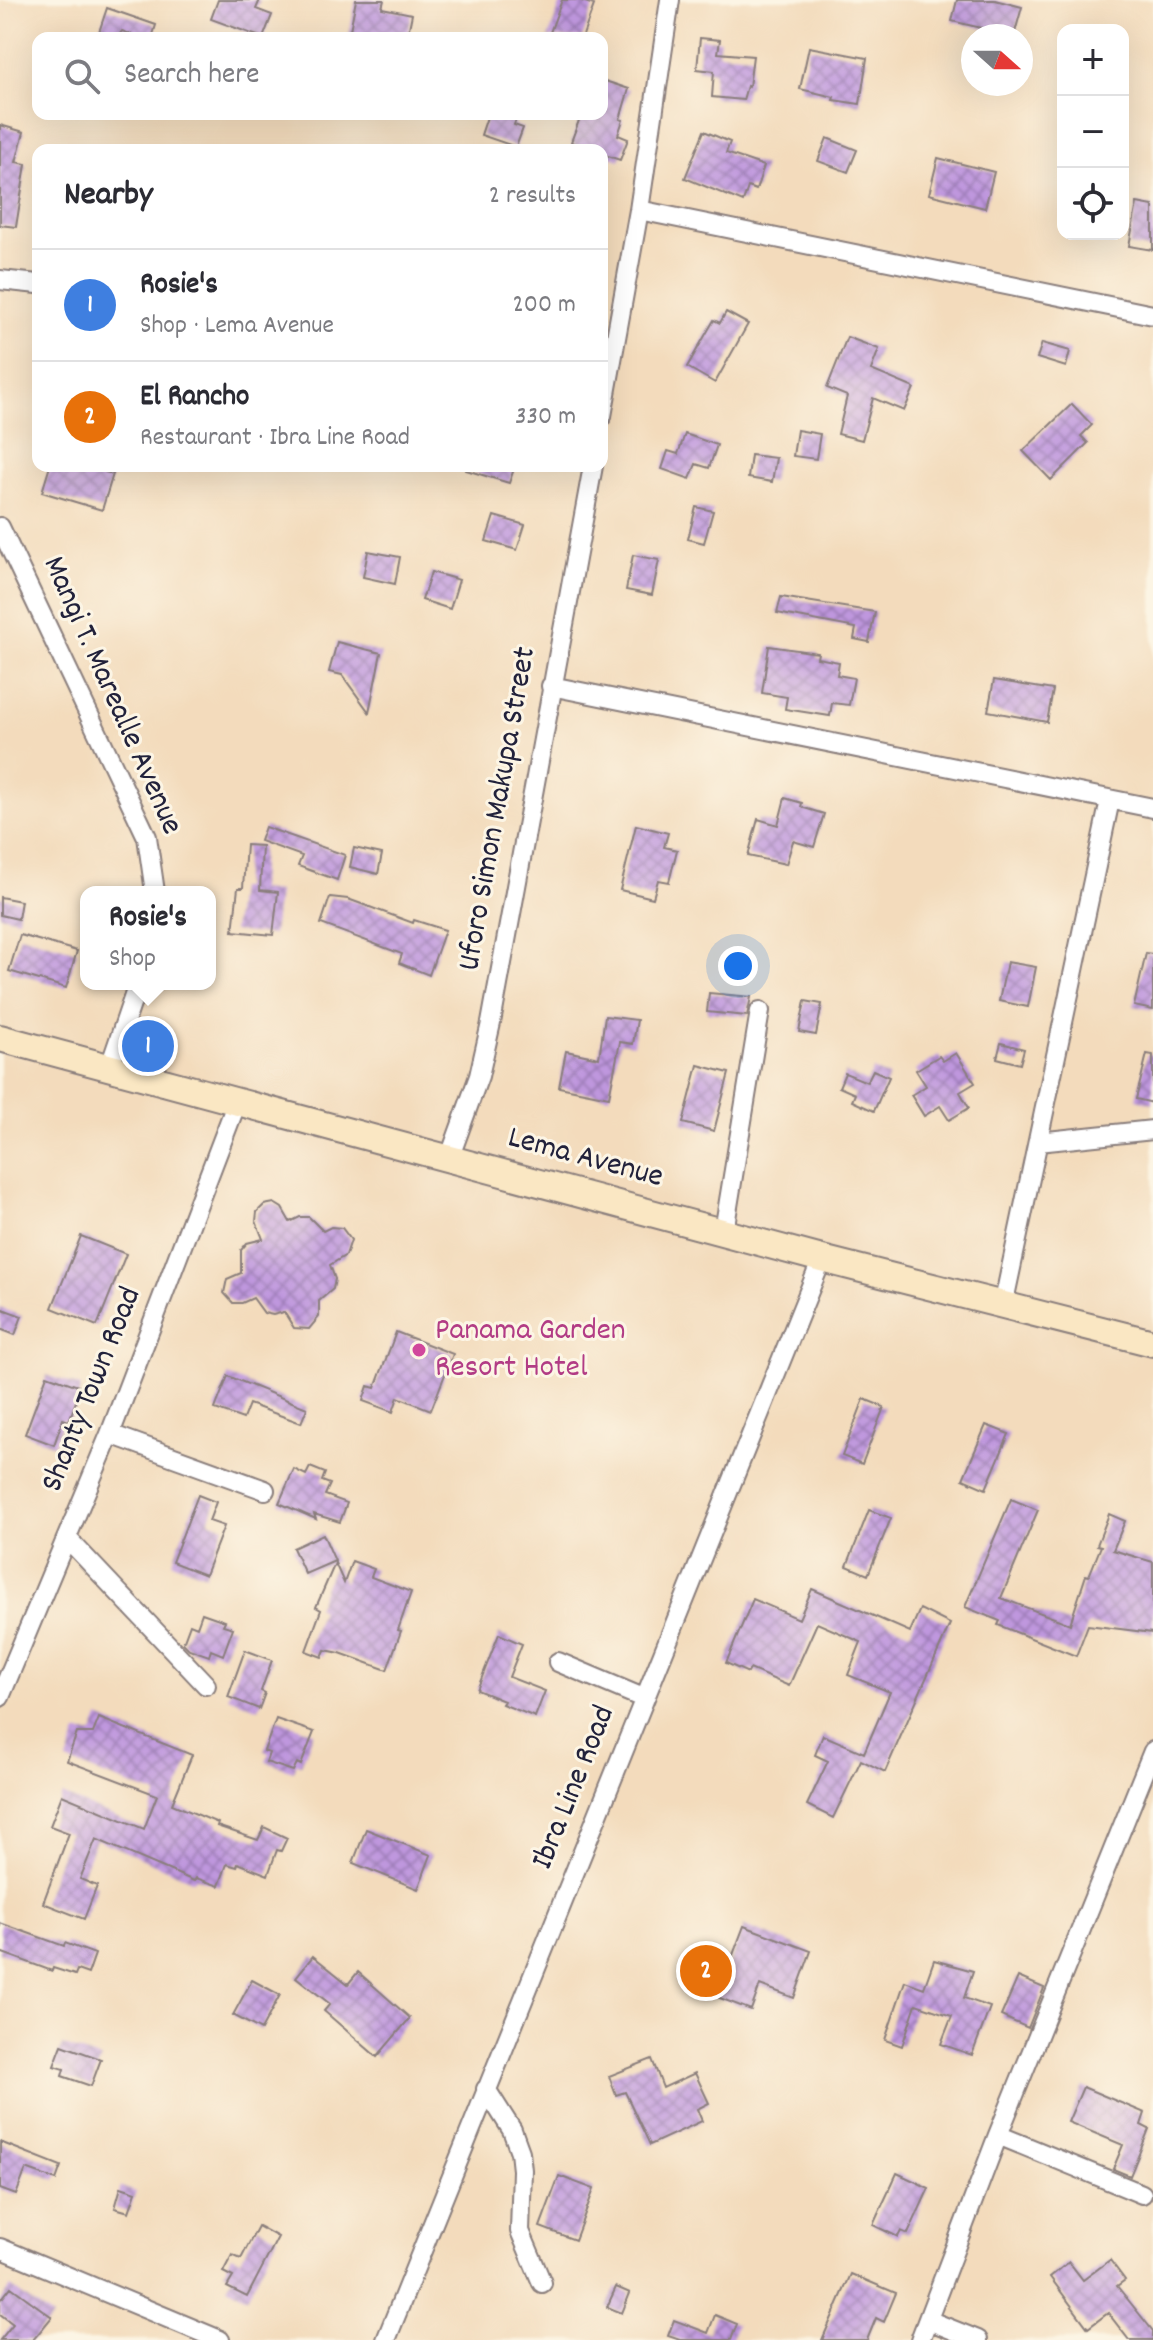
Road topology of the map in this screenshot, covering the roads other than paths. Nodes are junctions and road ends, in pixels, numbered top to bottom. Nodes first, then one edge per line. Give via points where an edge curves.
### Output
1 (670, 0) edge
2 (639, 210) junction
3 (0, 280) edge
4 (32, 283) edge
5 (1153, 315) edge
6 (608, 369) edge
7 (592, 472) edge
8 (0, 527) edge
9 (551, 686) junction
10 (1110, 800) junction
11 (1153, 808) edge
12 (154, 886) edge
13 (136, 990) edge
14 (760, 1011) dead end
15 (0, 1038) edge
16 (110, 1066) junction
17 (237, 1102) junction
18 (1153, 1130) edge
19 (1038, 1142) junction
20 (449, 1159) junction
21 (724, 1231) junction
22 (822, 1259) junction
23 (1003, 1306) junction
24 (1153, 1343) edge
25 (110, 1434) junction
26 (265, 1490) dead end
27 (67, 1538) junction
28 (558, 1662) dead end
29 (206, 1685) dead end
30 (0, 1697) edge
31 (643, 1698) junction
32 (1153, 1751) edge
33 (486, 2089) junction
34 (998, 2135) junction
35 (1142, 2194) dead end
36 (0, 2248) edge
37 (542, 2283) dead end
38 (928, 2320) junction
39 (220, 2340) edge
40 (386, 2340) edge
41 (920, 2340) edge
42 (978, 2340) edge

1 - 2 street
2 - 5 street
2 - 6 street
3 - 4 street
7 - 9 street, Uforo Simon Makupa Street
8 - 12 street, Mangi T. Marealle Avenue via 147,837
9 - 10 street
9 - 20 street, Uforo Simon Makupa Street via 491,1023 479,1076
10 - 11 street
10 - 19 street
13 - 16 street
14 - 21 street
15 - 16 main road, Lema Avenue
16 - 17 main road, Lema Avenue
17 - 20 main road, Lema Avenue
17 - 25 street, Shanty Town Road
18 - 19 street
19 - 23 street
20 - 21 main road, Lema Avenue
21 - 22 main road, Lema Avenue
22 - 23 main road, Lema Avenue
22 - 31 street, Ibra Line Road
23 - 24 main road, Lema Avenue
25 - 26 street
25 - 27 street, Shanty Town Road
27 - 29 street
27 - 30 street, Shanty Town Road
28 - 31 street
31 - 33 street, Ibra Line Road
32 - 34 street
33 - 37 street via 520,2152 520,2231
33 - 40 street, Ibra Line Road
34 - 35 street
34 - 38 street
36 - 39 street
38 - 41 street
38 - 42 street

